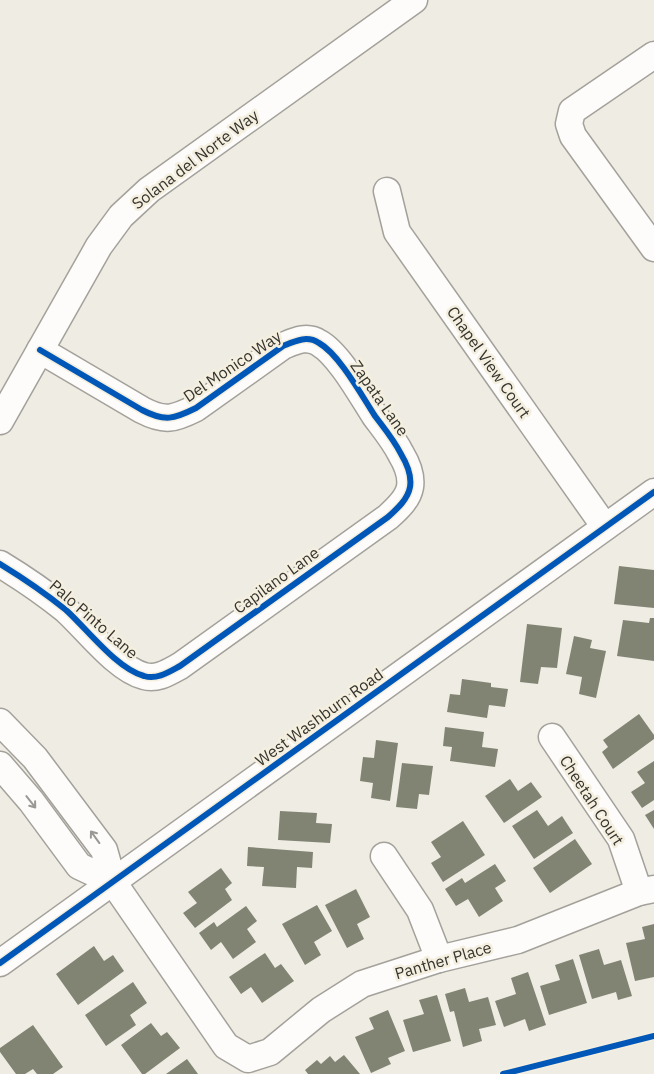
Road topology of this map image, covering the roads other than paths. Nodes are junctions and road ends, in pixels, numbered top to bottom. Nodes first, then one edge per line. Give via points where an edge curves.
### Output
1 (414, 0) edge
2 (654, 55) edge
3 (387, 191) dead end
4 (654, 248) edge
5 (308, 338) joint
6 (40, 350) junction
7 (0, 421) edge
8 (410, 488) joint
9 (654, 492) edge
10 (605, 527) junction
11 (0, 564) edge
12 (146, 677) joint
13 (0, 722) edge
14 (552, 737) dead end
15 (0, 765) edge
16 (384, 856) dead end
17 (113, 882) junction
18 (646, 891) edge
19 (439, 960) junction
20 (0, 963) edge

1 - 6 street, Solana del Norte Way via 150,190 121,216
2 - 4 street via 572,111 569,124 573,136
3 - 10 street, Chapel View Court via 397,232
5 - 6 street, Del Monico Way via 283,346 196,408 168,419 142,410
5 - 8 street, Zapata Lane via 319,342 336,359 395,444 406,464
6 - 7 street, Solana del Norte Way
8 - 12 street, Capilano Lane via 388,517 180,666 158,676
9 - 10 street, West Washburn Road
10 - 17 street, West Washburn Road
11 - 12 street, Palo Pinto Lane via 65,610 126,667
17 -> 13 street via 104,850 35,758
14 - 18 street, Cheetah Court via 621,840
15 -> 17 street via 79,866
16 - 19 street via 420,910
17 - 19 street, Panther Place via 226,1046 248,1059 270,1052 321,1010 362,984
17 - 20 street, West Washburn Road
18 - 19 street, Panther Place via 518,940

